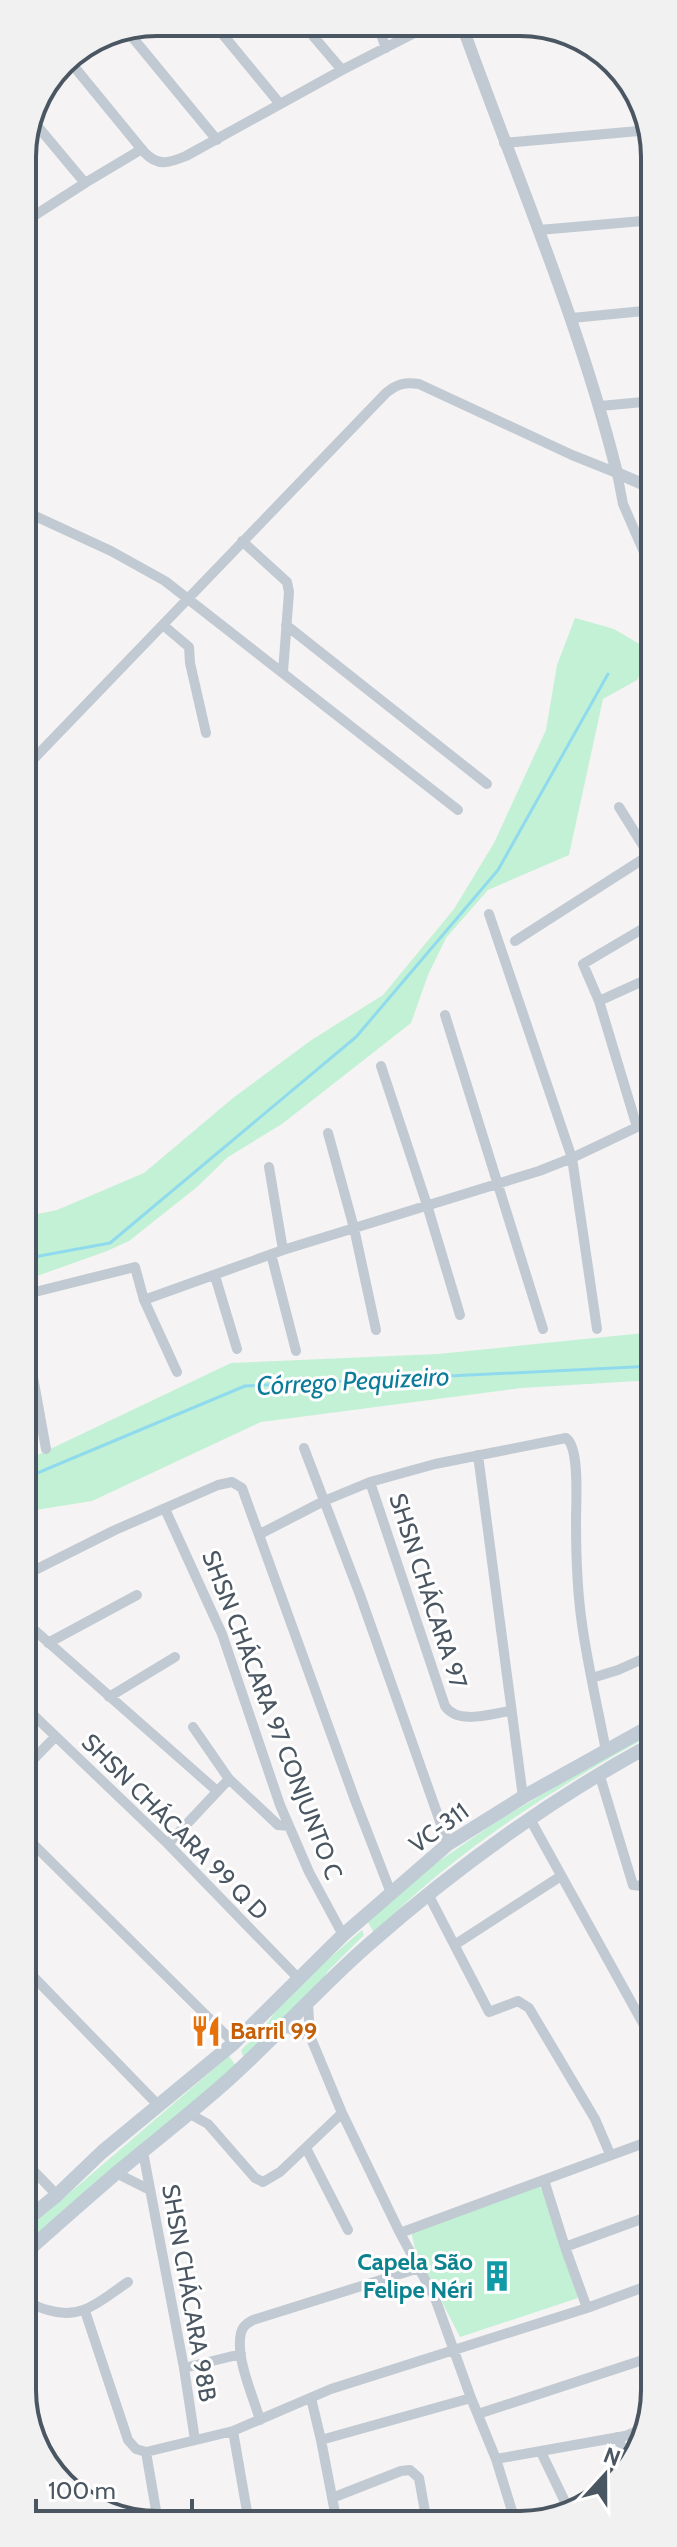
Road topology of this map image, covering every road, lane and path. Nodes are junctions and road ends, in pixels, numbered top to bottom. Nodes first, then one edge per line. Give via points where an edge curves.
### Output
1 (224, 36) edge
2 (313, 36) edge
3 (382, 36) edge
4 (409, 36) edge
5 (466, 36) edge
6 (133, 38) edge
7 (386, 48) junction
8 (75, 68) edge
9 (342, 70) junction
10 (280, 104) junction
11 (40, 129) edge
12 (638, 131) edge
13 (217, 140) junction
14 (504, 143) junction
15 (142, 149) junction
16 (85, 183) junction
17 (36, 214) edge
18 (641, 221) edge
19 (539, 230) junction
20 (641, 311) edge
21 (572, 318) junction
22 (641, 402) edge
23 (600, 406) junction
24 (617, 473) junction
25 (641, 483) edge
26 (36, 516) edge
27 (242, 541) junction
28 (641, 545) edge
29 (189, 598) junction
30 (163, 625) junction
31 (286, 625) junction
32 (283, 672) junction
33 (206, 733) dead end
34 (36, 757) edge
35 (487, 784) dead end
36 (619, 807) dead end
37 (458, 810) dead end
38 (641, 838) edge
39 (641, 861) edge
40 (489, 914) dead end
41 (641, 930) edge
42 (515, 941) dead end
43 (641, 982) edge
44 (599, 1001) junction
45 (445, 1015) dead end
46 (381, 1066) dead end
47 (641, 1112) edge
48 (641, 1125) edge
49 (328, 1133) dead end
50 (572, 1158) junction
51 (269, 1167) dead end
52 (499, 1183) junction
53 (427, 1205) junction
54 (354, 1228) junction
55 (283, 1250) junction
56 (271, 1254) junction
57 (215, 1276) junction
58 (36, 1292) edge
59 (144, 1300) junction
60 (460, 1315) dead end
61 (543, 1329) dead end
62 (597, 1329) dead end
63 (376, 1330) dead end
64 (237, 1349) dead end
65 (296, 1351) dead end
66 (177, 1372) dead end
67 (36, 1394) edge
68 (304, 1448) dead end
69 (46, 1449) dead end
70 (478, 1455) junction
71 (370, 1482) junction
72 (324, 1501) junction
73 (165, 1509) junction
74 (260, 1534) junction
75 (36, 1569) edge
76 (137, 1595) dead end
77 (36, 1632) edge
78 (48, 1643) junction
79 (175, 1657) dead end
80 (641, 1660) edge
81 (592, 1678) junction
82 (109, 1697) junction
83 (510, 1711) junction
84 (36, 1718) edge
85 (193, 1727) dead end
86 (641, 1731) edge
87 (55, 1737) junction
88 (641, 1750) edge
89 (606, 1751) junction
90 (36, 1757) edge
91 (599, 1773) junction
92 (229, 1779) junction
93 (217, 1791) junction
94 (523, 1797) junction
95 (530, 1819) junction
96 (289, 1826) junction
97 (168, 1844) junction
98 (448, 1844) junction
99 (36, 1847) edge
100 (561, 1876) junction
101 (641, 1886) edge
102 (391, 1893) junction
103 (428, 1894) junction
104 (349, 1930) junction
105 (456, 1944) junction
106 (365, 1948) junction
107 (298, 1978) junction
108 (36, 1979) edge
109 (311, 2000) junction
110 (641, 2020) edge
111 (285, 2027) junction
112 (310, 2036) junction
113 (234, 2043) junction
114 (250, 2060) junction
115 (205, 2101) junction
116 (159, 2106) junction
117 (342, 2113) junction
118 (190, 2114) junction
119 (208, 2124) junction
120 (641, 2144) edge
121 (306, 2148) junction
122 (143, 2152) junction
123 (610, 2154) junction
124 (36, 2173) edge
125 (116, 2173) junction
126 (544, 2180) junction
127 (150, 2190) junction
128 (57, 2195) junction
129 (36, 2212) edge
130 (36, 2218) edge
131 (641, 2219) edge
132 (348, 2230) dead end
133 (400, 2233) junction
134 (36, 2239) edge
135 (36, 2244) edge
136 (565, 2247) junction
137 (419, 2268) junction
138 (128, 2282) dead end
139 (641, 2288) edge
140 (36, 2305) edge
141 (587, 2308) junction
142 (85, 2311) junction
143 (455, 2349) junction
144 (241, 2354) junction
145 (641, 2361) edge
146 (184, 2368) junction
147 (311, 2398) junction
148 (471, 2398) junction
149 (478, 2414) junction
150 (260, 2420) junction
151 (233, 2431) junction
152 (633, 2432) edge
153 (632, 2436) edge
154 (621, 2437) junction
155 (195, 2440) junction
156 (321, 2440) junction
157 (625, 2450) edge
158 (146, 2452) junction
159 (541, 2452) junction
160 (496, 2459) junction
161 (332, 2498) junction
162 (565, 2502) edge
163 (156, 2511) edge
164 (247, 2511) edge
165 (335, 2511) edge
166 (425, 2511) edge
167 (512, 2511) edge

1 - 10 street
2 - 9 street
3 - 7 street
4 - 7 street
5 - 14 street
6 - 13 street
7 - 9 street
8 - 15 street
9 - 10 street
10 - 13 street
11 - 16 street
12 - 14 street
13 - 15 street via 166,163 151,160
14 - 19 street
15 - 16 street
16 - 17 street
18 - 19 street
19 - 21 street
20 - 21 street
21 - 23 street
22 - 23 street
23 - 24 street
24 - 25 street
24 - 27 street via 406,382 386,393
24 - 28 street via 623,504
26 - 29 street via 111,551
27 - 29 street
27 - 31 street via 287,582
29 - 30 street
29 - 32 street
30 - 33 street via 189,647
30 - 34 street
31 - 32 street
31 - 35 street
32 - 37 street
36 - 38 street
39 - 42 street
40 - 50 street
41 - 44 street via 583,964
43 - 44 street
44 - 47 street
45 - 52 street
46 - 53 street
48 - 50 street
49 - 54 street
50 - 52 street
50 - 62 street
51 - 55 street
52 - 53 street
52 - 61 street
53 - 54 street
53 - 60 street
54 - 55 street
54 - 63 street
55 - 56 street
56 - 57 street
56 - 65 street
57 - 59 street
57 - 64 street
58 - 59 street via 135,1267
59 - 66 street
67 - 69 street
68 - 72 street
70 - 71 street, SHSN CHÁCARA 97
70 - 81 street, SHSN CHÁCARA 97 via 561,1437 571,1442 582,1625
70 - 83 street
71 - 72 street
71 - 83 street, SHSN CHÁCARA 97 via 445,1706 452,1715 462,1716
72 - 74 street
72 - 98 street
73 - 74 street via 232,1482 242,1488
73 - 75 street
73 - 96 street, SHSN CHÁCARA 97 CONJUNTO C via 222,1634
74 - 102 street
76 - 78 street
77 - 78 street
78 - 82 street
79 - 82 street
80 - 81 street
81 - 89 street, SHSN CHÁCARA 97
82 - 93 street
83 - 94 street
84 - 87 street, SHSN CHÁCARA 99 Q D
85 - 92 street
86 - 89 main road, VC-311
87 - 90 street
87 - 97 street, SHSN CHÁCARA 99 Q D
88 - 91 main road
89 - 94 main road, VC-311
91 - 95 main road
91 - 101 street via 633,1885
92 - 93 street
92 - 96 street via 278,1825
93 - 97 street
94 - 98 main road, VC-311
95 - 100 street
95 - 103 main road
96 - 104 street, SHSN CHÁCARA 97 CONJUNTO C via 309,1872
97 - 107 street, SHSN CHÁCARA 99 Q D
98 - 102 main road, VC-311
99 - 113 street
100 - 105 street
100 - 110 street
102 - 104 main road, VC-311
103 - 105 street
103 - 106 main road
104 - 106 main road via 362,1927 368,1932
104 - 107 main road, VC-311
105 - 123 street via 489,2012 513,2001 529,2008
106 - 109 main road
107 - 113 main road, VC-311
108 - 116 street
109 - 111 main road
109 - 112 street
111 - 112 street
111 - 114 main road
112 - 117 street
113 - 114 main road via 238,2062
113 - 116 main road
114 - 115 main road
115 - 118 main road
115 - 119 street
116 - 128 main road
117 - 121 street
117 - 133 street
118 - 119 street
118 - 122 main road
119 - 121 street via 263,2182
120 - 123 street
121 - 132 street
122 - 125 main road
122 - 127 street, SHSN CHÁCARA 98B
123 - 126 street
124 - 128 street
125 - 127 street
125 - 135 main road
126 - 133 street
126 - 136 street
127 - 146 street, SHSN CHÁCARA 98B
128 - 129 main road
130 - 134 main road via 46,2225
131 - 136 street
133 - 137 street
136 - 141 street
137 - 143 street
137 - 144 street via 253,2320 242,2329
138 - 142 street
139 - 141 street
140 - 142 street via 70,2315
141 - 143 street
142 - 158 street via 128,2440
143 - 147 street
143 - 148 street
144 - 146 street
144 - 150 street
145 - 149 street
146 - 155 street, SHSN CHÁCARA 98B
147 - 150 street
147 - 156 street
148 - 149 street
148 - 156 street
149 - 160 street
150 - 151 street
151 - 155 street
151 - 164 street
152 - 154 street
153 - 154 street
154 - 157 street
154 - 159 street
155 - 158 street
156 - 161 street
158 - 163 street
159 - 160 street
159 - 162 street
160 - 167 street
161 - 165 street
161 - 166 street via 410,2470 419,2478

